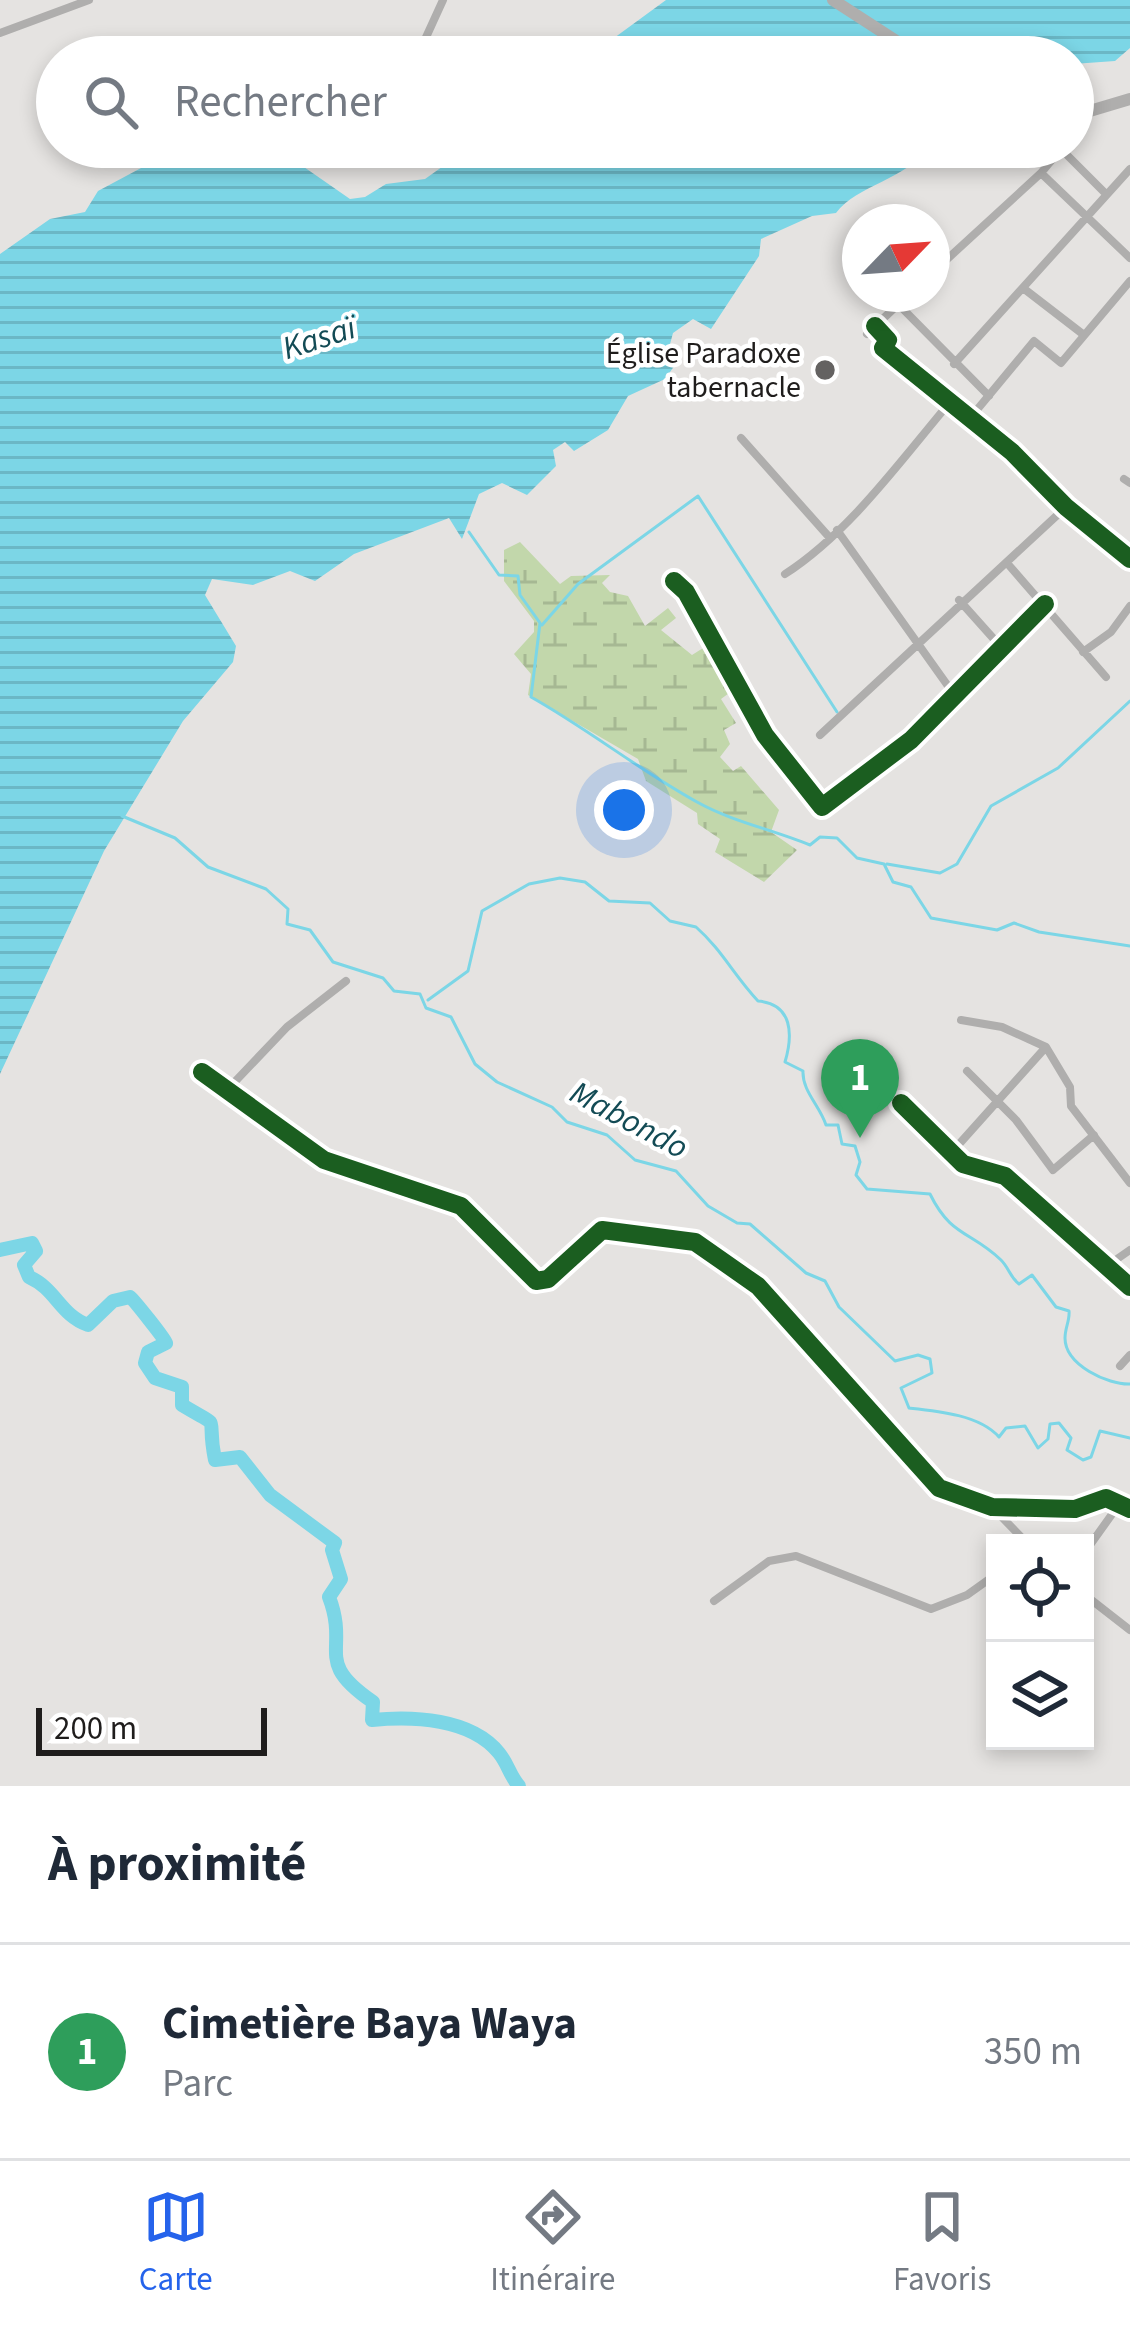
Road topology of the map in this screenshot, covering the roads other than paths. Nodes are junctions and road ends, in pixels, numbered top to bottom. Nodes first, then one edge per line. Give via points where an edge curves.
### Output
1 (89, 0) edge
2 (443, 0) edge
3 (833, 0) edge
4 (0, 33) edge
5 (427, 36) edge
6 (889, 36) edge
7 (1129, 100) edge
8 (1094, 110) edge
9 (1045, 168) edge
10 (1080, 168) edge
11 (1130, 169) edge
12 (1041, 173) junction
13 (1106, 194) junction
14 (1090, 217) junction
15 (950, 256) edge
16 (1130, 258) edge
17 (1130, 281) edge
18 (1023, 288) junction
19 (890, 312) edge
20 (905, 312) edge
21 (875, 326) junction
22 (867, 334) dead end
23 (1084, 335) junction
24 (954, 364) junction
25 (989, 396) junction
26 (951, 401) junction
27 (971, 417) junction
28 (741, 437) dead end
29 (1066, 507) junction
30 (834, 534) junction
31 (1130, 559) edge
32 (1007, 563) junction
33 (785, 574) dead end
34 (674, 581) dead end
35 (959, 601) junction
36 (1045, 604) junction
37 (1130, 606) edge
38 (916, 643) junction
39 (1001, 647) junction
40 (1083, 652) junction
41 (1106, 677) dead end
42 (952, 693) junction
43 (820, 735) dead end
44 (346, 981) dead end
45 (961, 1020) dead end
46 (1046, 1047) junction
47 (967, 1071) dead end
48 (202, 1072) dead end
49 (226, 1090) junction
50 (993, 1101) junction
51 (901, 1103) dead end
52 (1094, 1135) junction
53 (952, 1152) junction
54 (1130, 1183) edge
55 (1130, 1250) edge
56 (1107, 1266) junction
57 (1130, 1287) edge
58 (1130, 1355) edge
59 (1120, 1366) dead end
60 (1120, 1503) junction
61 (992, 1507) junction
62 (1130, 1509) edge
63 (1018, 1534) edge
64 (1094, 1539) edge
65 (986, 1581) edge
66 (714, 1601) dead end
67 (1094, 1602) edge
68 (1130, 1630) edge

1 - 4 street
2 - 5 street
3 - 6 main road
7 - 8 main road
9 - 12 street
10 - 13 street
11 - 13 street
12 - 14 street
12 - 15 street
13 - 14 street
14 - 16 street
14 - 18 street
17 - 23 street
18 - 23 street
18 - 24 street
19 - 21 street
20 - 24 street
21 - 22 street
21 - 26 street via 888,340 883,348
23 - 25 street via 1061,363 1034,341
24 - 25 street
25 - 27 street
26 - 27 street
26 - 30 street
27 - 29 street
28 - 30 street
29 - 31 street
29 - 32 street
30 - 33 street
30 - 38 street
32 - 35 street
32 - 36 street
34 - 42 street via 765,735 822,807 911,740
35 - 38 street
35 - 39 street
36 - 39 street
36 - 40 street
37 - 40 street
38 - 42 street
38 - 43 street
39 - 42 street
40 - 41 street
44 - 49 street
45 - 46 street
46 - 50 street
46 - 52 street via 1070,1087 1071,1106
47 - 50 street
48 - 49 street
49 - 61 street via 324,1160 461,1206 536,1282 602,1230 695,1242 758,1286 939,1488
50 - 52 street via 1053,1171
50 - 53 street
51 - 53 street
52 - 54 street
53 - 56 street via 972,1168 1005,1176
55 - 56 street
56 - 57 street
58 - 59 street
60 - 61 street
60 - 62 street
60 - 64 street
61 - 63 street
65 - 66 street via 931,1609 796,1556 769,1561
67 - 68 street

